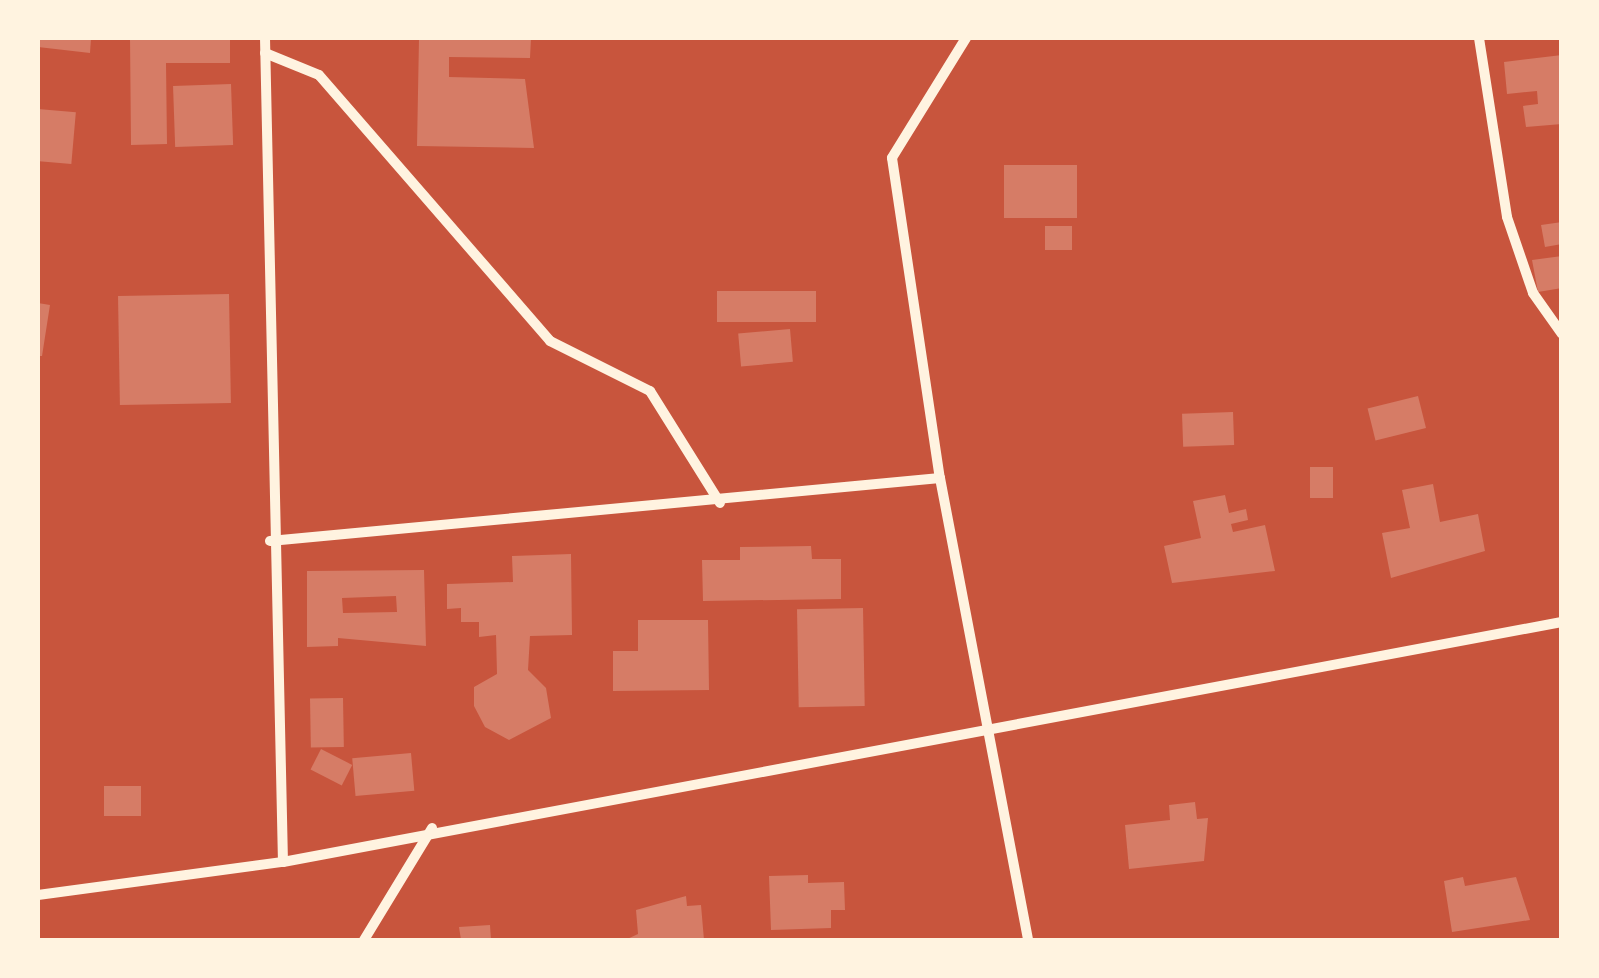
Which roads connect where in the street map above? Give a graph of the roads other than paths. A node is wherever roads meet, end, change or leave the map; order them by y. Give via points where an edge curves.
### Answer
1 (265, 38) edge
2 (966, 38) edge
3 (1479, 38) edge
4 (265, 53) junction
5 (1562, 334) edge
6 (940, 478) junction
7 (720, 504) junction
8 (270, 541) junction
9 (1562, 622) edge
10 (993, 733) junction
11 (432, 828) junction
12 (283, 862) junction
13 (38, 895) edge
14 (364, 940) edge
15 (1028, 940) edge

1 - 4 street
2 - 6 street via 892,158
3 - 5 street via 1508,217 1533,293
4 - 7 street via 319,75 550,341 650,392
4 - 8 street
6 - 7 street
6 - 10 street
7 - 8 street
8 - 12 street
9 - 10 street
10 - 11 street
10 - 15 street
11 - 12 street
11 - 14 street
12 - 13 street

